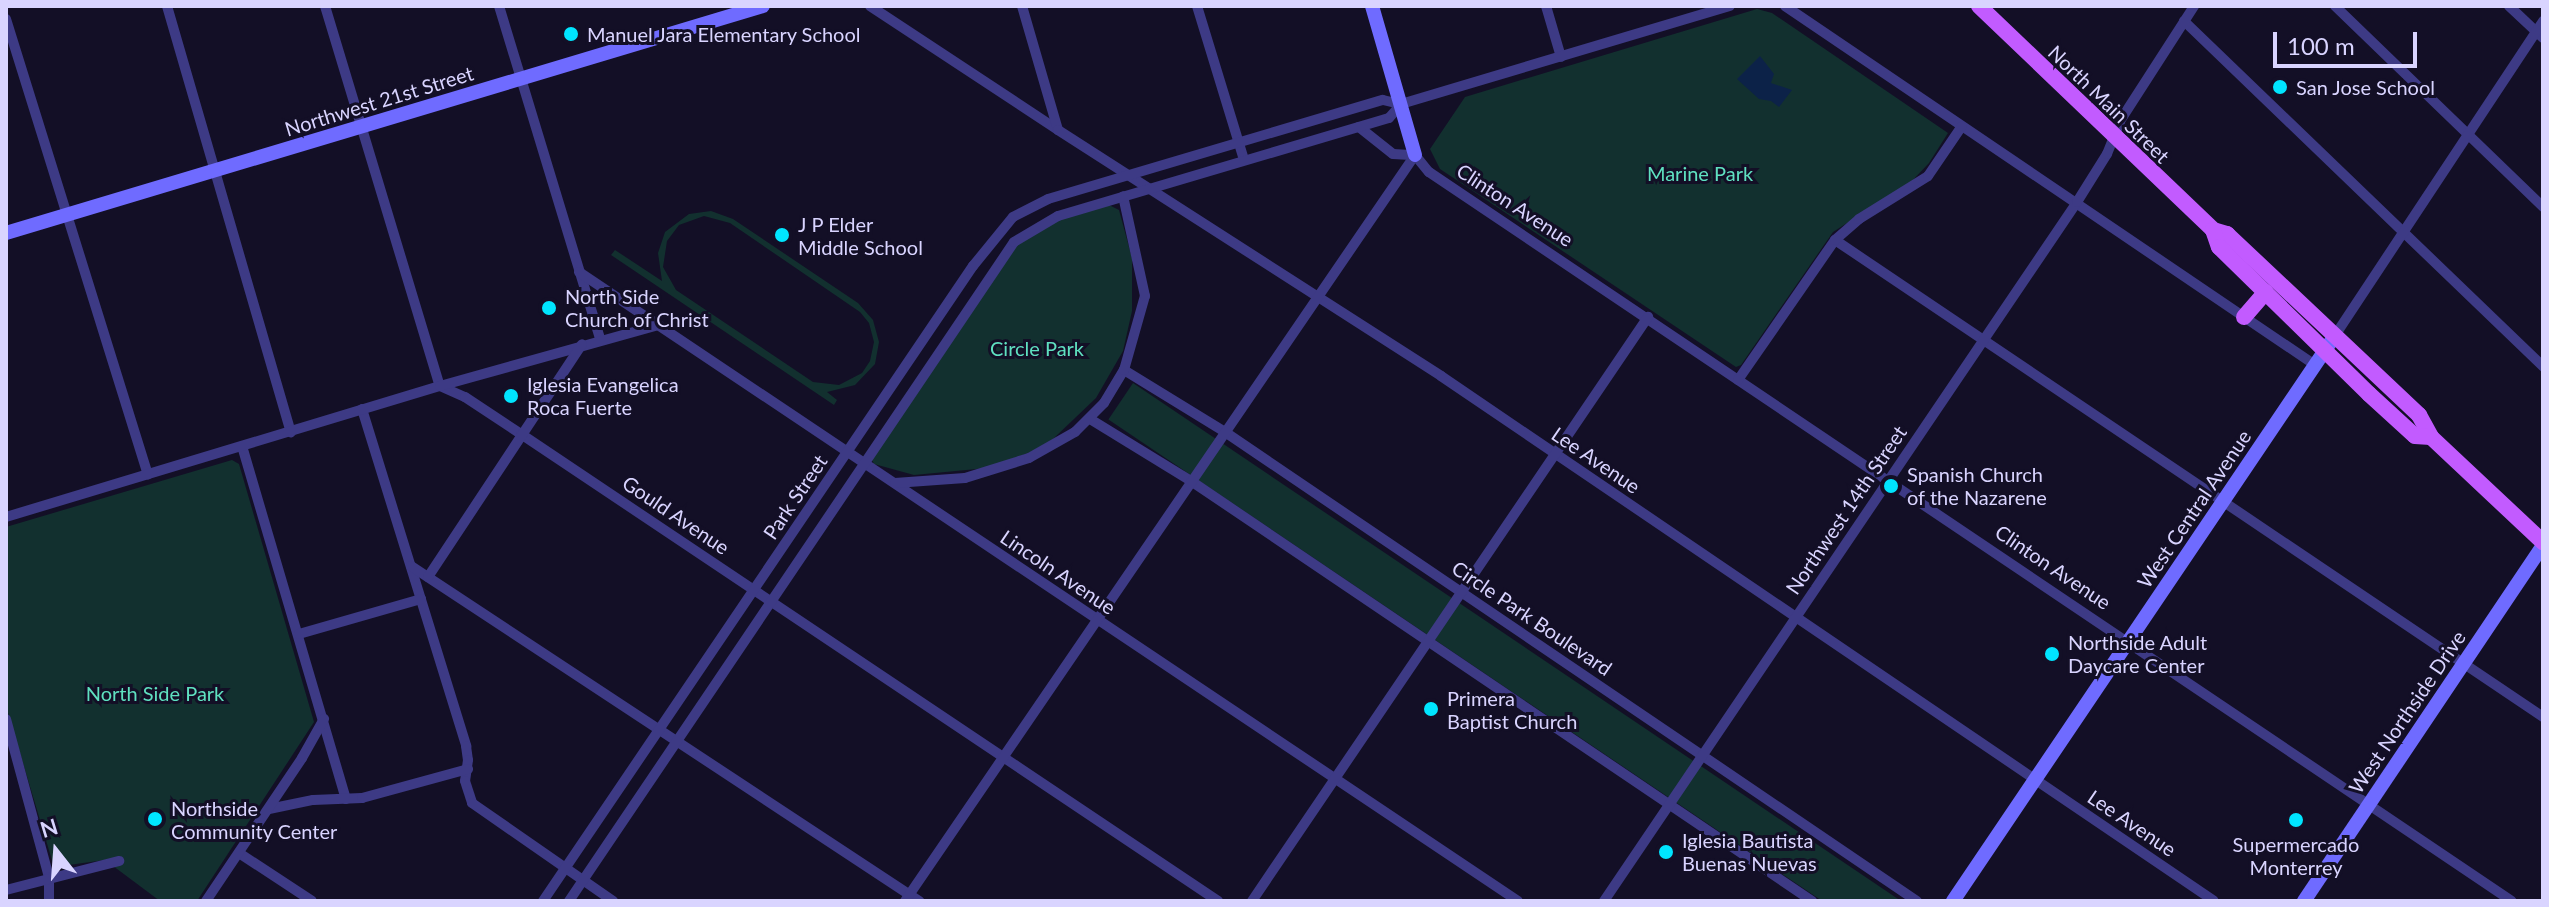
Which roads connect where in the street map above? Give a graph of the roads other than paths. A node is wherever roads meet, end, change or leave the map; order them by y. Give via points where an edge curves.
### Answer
1 (167, 6) edge
2 (325, 6) edge
3 (499, 6) edge
4 (763, 6) edge
5 (870, 6) edge
6 (1022, 6) edge
7 (1197, 6) edge
8 (1372, 6) edge
9 (1546, 6) edge
10 (1785, 6) edge
11 (1979, 6) edge
12 (2194, 6) edge
13 (2335, 6) edge
14 (2509, 6) edge
15 (1725, 7) edge
16 (6, 19) edge
17 (2184, 21) junction
18 (2543, 21) edge
19 (2540, 34) edge
20 (1561, 57) junction
21 (520, 79) junction
22 (1401, 104) junction
23 (1962, 126) junction
24 (1359, 127) junction
25 (361, 128) junction
26 (1058, 130) junction
27 (2468, 135) junction
28 (2114, 136) junction
29 (1238, 143) junction
30 (1415, 155) junction
31 (1244, 160) junction
32 (216, 171) junction
33 (1126, 175) junction
34 (1151, 189) junction
35 (1123, 196) junction
36 (2077, 202) junction
37 (2543, 207) edge
38 (70, 214) junction
39 (2213, 230) junction
40 (6, 233) edge
41 (2403, 233) junction
42 (1835, 240) junction
43 (579, 272) junction
44 (2266, 292) junction
45 (1316, 298) junction
46 (1648, 317) junction
47 (2244, 317) junction
48 (659, 325) junction
49 (600, 339) junction
50 (1983, 340) junction
51 (2330, 343) junction
52 (582, 344) junction
53 (2315, 365) junction
54 (2543, 367) edge
55 (1124, 370) junction
56 (1738, 380) junction
57 (440, 386) junction
58 (362, 409) junction
59 (1090, 419) junction
60 (291, 432) junction
61 (1225, 432) junction
62 (521, 434) junction
63 (242, 446) junction
64 (846, 452) junction
65 (1555, 454) junction
66 (862, 463) junction
67 (148, 474) junction
68 (1889, 480) junction
69 (1191, 481) junction
70 (893, 483) junction
71 (2223, 502) junction
72 (6, 517) edge
73 (2543, 543) edge
74 (411, 566) junction
75 (428, 577) junction
76 (755, 589) junction
77 (1461, 592) junction
78 (421, 599) junction
79 (774, 602) junction
80 (1795, 618) junction
81 (1096, 619) junction
82 (299, 634) junction
83 (2128, 642) junction
84 (1427, 643) junction
85 (2464, 664) junction
86 (2543, 717) edge
87 (324, 719) junction
88 (6, 721) edge
89 (661, 728) junction
90 (679, 740) junction
91 (1002, 755) junction
92 (1702, 755) junction
93 (468, 769) junction
94 (1336, 777) junction
95 (2035, 779) junction
96 (346, 799) junction
97 (2369, 804) junction
98 (1669, 805) junction
99 (269, 809) junction
100 (239, 853) junction
101 (119, 861) dead end
102 (565, 869) junction
103 (49, 877) junction
104 (583, 881) junction
105 (6, 892) edge
106 (911, 899) edge
107 (15, 901) edge
108 (49, 901) edge
109 (206, 901) edge
110 (312, 901) edge
111 (543, 901) edge
112 (569, 901) edge
113 (613, 901) edge
114 (1218, 901) edge
115 (1252, 901) edge
116 (1518, 901) edge
117 (1604, 901) edge
118 (1812, 901) edge
119 (1917, 901) edge
120 (1953, 901) edge
121 (2214, 901) edge
122 (2304, 901) edge
123 (2512, 901) edge

1 - 32 street
2 - 25 street
3 - 21 street
4 - 21 street, Northwest 21st Street
5 - 26 street, Lee Avenue
6 - 26 street
7 - 29 street
8 - 22 street
9 - 20 street
10 - 23 street
11 - 28 main road, North Main Street
12 - 17 street, Northwest 14th Street
13 - 27 street
14 - 19 street
15 - 20 street
16 - 38 street via 53,178
17 - 28 street, Northwest 14th Street
17 - 41 street
18 - 19 street
19 - 27 street
20 - 22 street
21 - 25 street, Northwest 21st Street
21 - 43 street
22 - 24 street, Park Street via 1389,118
22 - 29 street, Park Street via 1383,100
22 - 30 street
23 - 36 street
23 - 42 street via 1928,176
24 - 30 street, Clinton Avenue via 1393,154
24 - 31 street, Park Street
25 - 32 street, Northwest 21st Street
25 - 57 street
26 - 33 street, Lee Avenue
27 - 37 street
27 - 41 street
28 - 36 street, Northwest 14th Street
28 - 39 main road, North Main Street
29 - 31 street
29 - 33 street, Park Street
30 - 45 street
30 - 46 street, Clinton Avenue via 1429,172
31 - 34 street, Park Street
32 - 38 street, Northwest 21st Street
32 - 60 street
33 - 34 street, Lee Avenue
33 - 64 street, Park Street via 1048,199 1004,225
34 - 35 street, Park Street
34 - 45 street, Lee Avenue
35 - 55 street via 1145,296
35 - 66 street, Park Street via 1058,216 1014,242
36 - 47 street
36 - 50 street, Northwest 14th Street
38 - 40 street, Northwest 21st Street
38 - 67 street
39 - 44 main road, North Main Street via 2219,247
39 - 51 main road, North Main Street via 2227,234
41 - 51 street
41 - 54 street
42 - 50 street
42 - 56 street
43 - 48 street, Lincoln Avenue
43 - 49 street
44 - 47 main road
44 - 51 main road, North Main Street
45 - 61 street
45 - 65 street, Lee Avenue
46 - 56 street, Clinton Avenue
46 - 65 street
47 - 53 street
48 - 49 street
48 - 64 street, Lincoln Avenue
49 - 52 street
50 - 68 street, Northwest 14th Street
50 - 71 street
51 - 53 street, West Central Avenue
51 - 73 main road, North Main Street via 2419,415 2431,437
52 - 57 street
52 - 62 street
53 - 71 street, West Central Avenue
55 - 59 street
55 - 61 street, Circle Park Boulevard
56 - 68 street, Clinton Avenue
57 - 58 street
57 - 62 street, Gould Avenue
58 - 60 street
58 - 74 street
59 - 69 street
59 - 70 street via 1059,443 997,470 950,480
60 - 63 street
61 - 69 street
61 - 77 street, Circle Park Boulevard
62 - 75 street
62 - 76 street, Gould Avenue
63 - 67 street
63 - 82 street
64 - 66 street, Lincoln Avenue
64 - 76 street, Park Street
65 - 77 street
65 - 80 street, Lee Avenue
66 - 70 street, Lincoln Avenue
66 - 79 street, Park Street
67 - 72 street
68 - 80 street, Northwest 14th Street
68 - 83 street, Clinton Avenue
69 - 81 street
69 - 84 street
70 - 81 street, Lincoln Avenue
71 - 83 street, West Central Avenue
71 - 85 street
73 - 85 street, West Northside Drive
74 - 75 street
74 - 78 street
75 - 89 street
76 - 79 street, Gould Avenue
76 - 89 street, Park Street
77 - 84 street
77 - 92 street, Circle Park Boulevard
78 - 82 street
78 - 93 street via 466,746
79 - 90 street, Park Street
79 - 91 street, Gould Avenue
80 - 92 street, Northwest 14th Street
80 - 95 street, Lee Avenue
81 - 91 street
81 - 94 street, Lincoln Avenue
82 - 87 street
83 - 95 street, West Central Avenue
83 - 97 street, Clinton Avenue
84 - 94 street
84 - 98 street
85 - 86 street
85 - 97 street, West Northside Drive
87 - 96 street
87 - 99 street
88 - 103 street
89 - 90 street
89 - 102 street, Park Street
90 - 104 street, Park Street
90 - 106 street
91 - 106 street
91 - 114 street, Gould Avenue
92 - 98 street, Northwest 14th Street
92 - 119 street, Circle Park Boulevard
93 - 96 street
93 - 102 street via 466,793 478,810
94 - 115 street
94 - 116 street, Lincoln Avenue
95 - 120 street, West Central Avenue
95 - 121 street, Lee Avenue
96 - 99 street
97 - 122 street, West Northside Drive
97 - 123 street, Clinton Avenue
98 - 117 street, Northwest 14th Street
98 - 118 street
99 - 100 street
100 - 109 street
100 - 110 street
101 - 103 street
102 - 104 street
102 - 111 street, Park Street
103 - 105 street
103 - 108 street
104 - 112 street, Park Street
104 - 113 street
105 - 107 street

